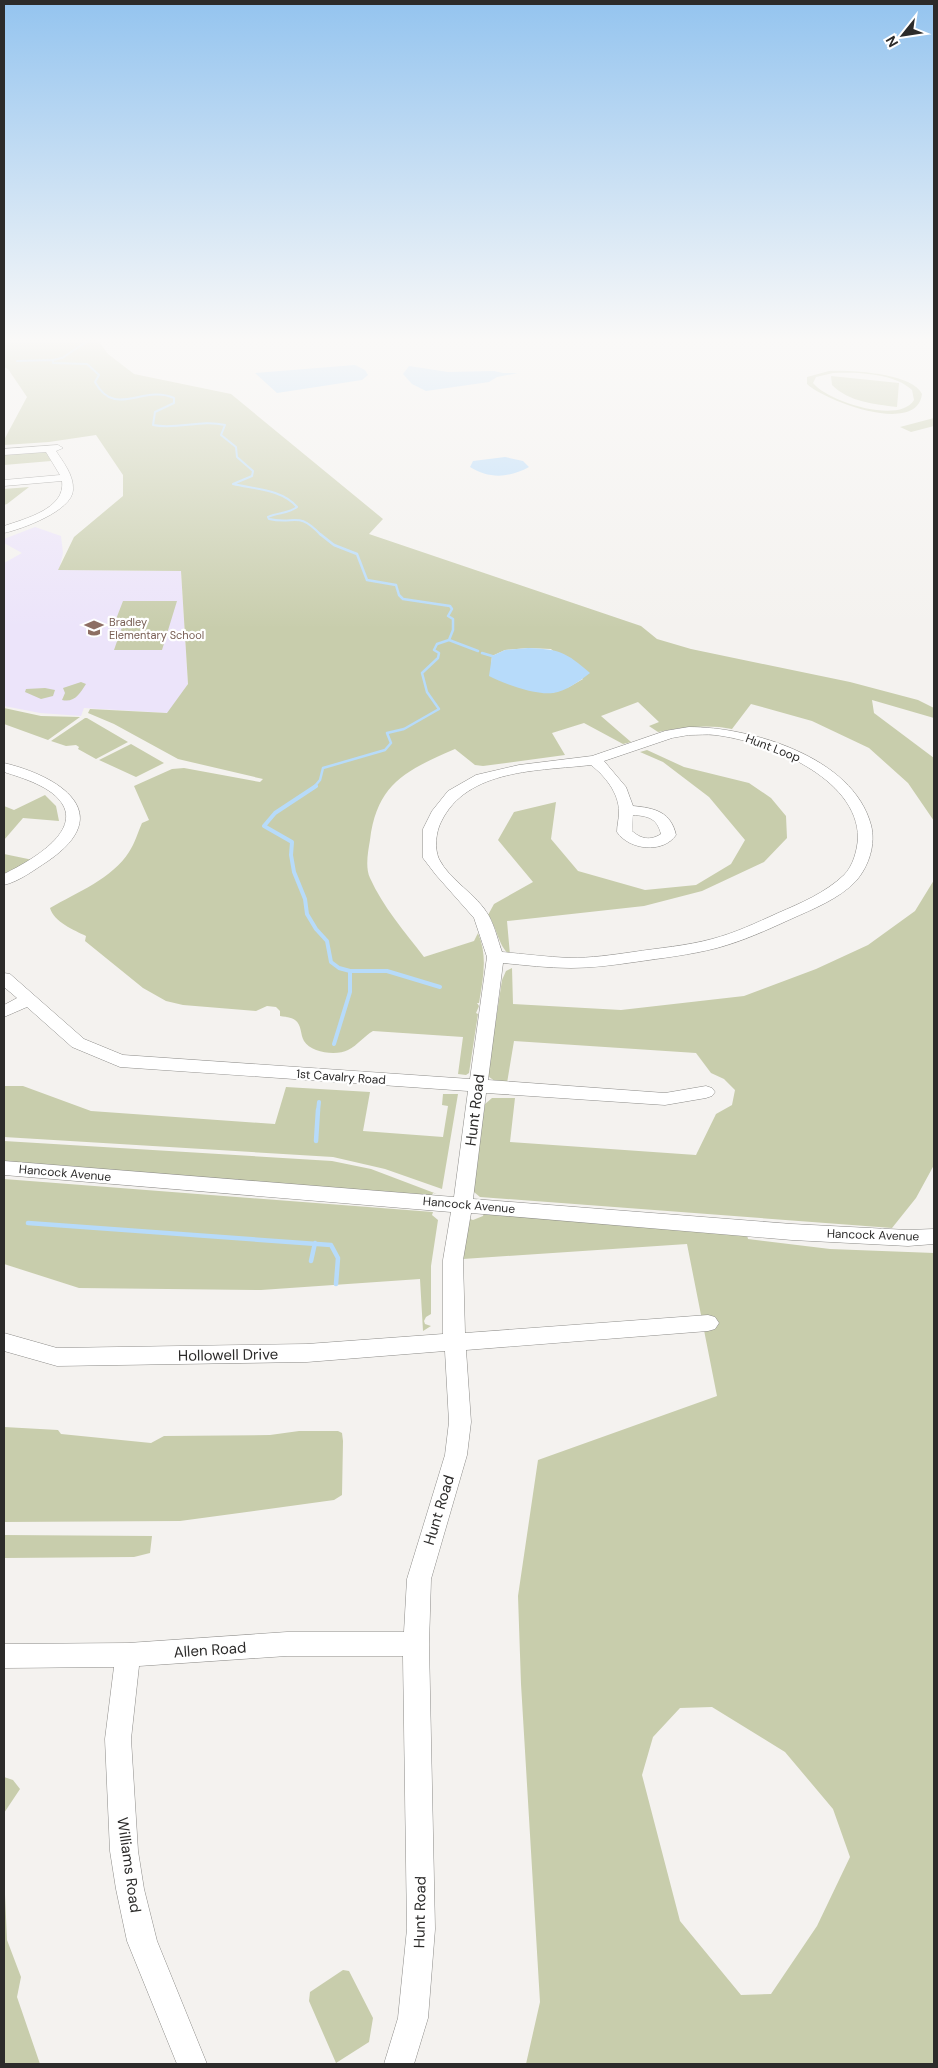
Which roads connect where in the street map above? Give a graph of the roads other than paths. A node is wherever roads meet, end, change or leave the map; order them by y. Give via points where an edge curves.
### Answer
1 (4, 452) edge
2 (66, 478) junction
3 (4, 483) edge
4 (4, 530) edge
5 (594, 760) junction
6 (4, 767) edge
7 (626, 810) dead end
8 (4, 880) edge
9 (495, 957) junction
10 (4, 978) edge
11 (27, 1000) junction
12 (4, 1012) edge
13 (478, 1087) junction
14 (706, 1092) dead end
15 (4, 1168) edge
16 (462, 1205) junction
17 (934, 1237) edge
18 (708, 1323) dead end
19 (4, 1342) edge
20 (454, 1342) junction
21 (416, 1644) junction
22 (128, 1655) junction
23 (4, 1656) edge
24 (192, 2064) edge
25 (399, 2064) edge

1 - 2 street via 54,448
2 - 3 street
2 - 4 street via 68,494 60,504 43,515
5 - 7 street via 611,775 620,789
5 - 9 street, Hunt Loop via 520,769 481,778 453,794 439,811 430,829 431,858 482,917
5 - 9 street, Hunt Loop via 670,734 689,731 737,735 786,751 812,764 851,796 860,811 865,830 865,848 860,864 850,878 810,905 713,944 595,962 562,963
6 - 8 street via 57,791 74,815 71,831 54,851
9 - 13 street, Hunt Road
10 - 11 street, 1st Cavalry Road
11 - 12 street
11 - 13 street, 1st Cavalry Road via 78,1043 120,1061
13 - 14 street, 1st Cavalry Road via 665,1099
13 - 16 street, Hunt Road
15 - 16 street, Hancock Avenue
16 - 17 street, Hancock Avenue via 792,1232
16 - 20 street, Hunt Road via 453,1260
18 - 20 street, Hollowell Drive
19 - 20 street, Hollowell Drive via 57,1357 307,1353
20 - 21 street, Hunt Road via 460,1422 456,1456 419,1579
21 - 22 street, Allen Road via 287,1644
21 - 25 street, Hunt Road via 422,1930 414,2018
22 - 23 street, Allen Road
22 - 24 street, Williams Road via 118,1739 120,1808 128,1880 142,1941

